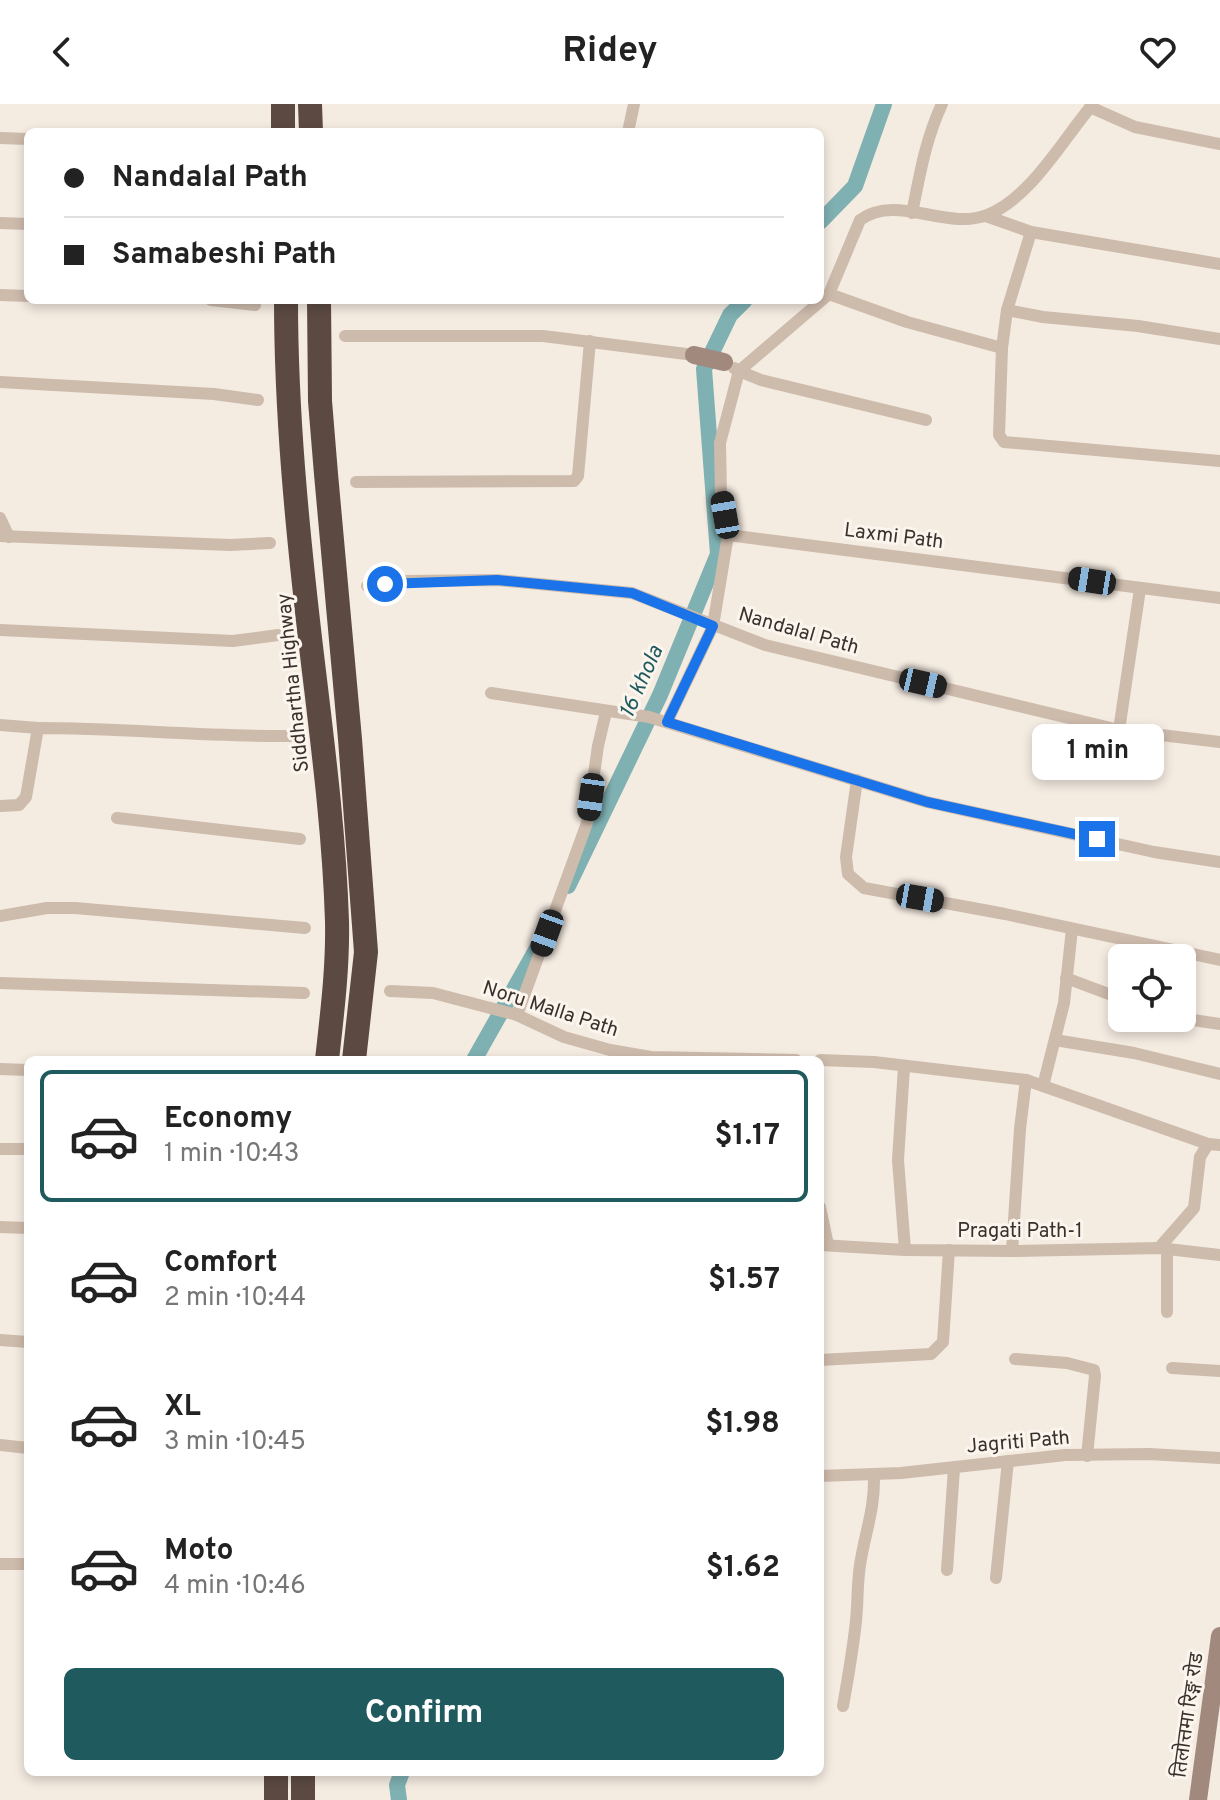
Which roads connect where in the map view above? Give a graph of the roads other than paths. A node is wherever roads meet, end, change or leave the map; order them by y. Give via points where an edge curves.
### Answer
1 (283, 104) edge
2 (310, 104) edge
3 (634, 104) edge
4 (942, 104) edge
5 (1092, 106) edge
6 (283, 128) edge
7 (311, 128) edge
8 (629, 128) edge
9 (0, 138) edge
10 (24, 139) edge
11 (1220, 144) edge
12 (912, 213) junction
13 (986, 216) junction
14 (0, 223) edge
15 (24, 224) edge
16 (1031, 232) junction
17 (1220, 264) edge
18 (829, 294) junction
19 (0, 295) edge
20 (24, 296) edge
21 (824, 298) edge
22 (246, 304) edge
23 (286, 304) edge
24 (319, 304) edge
25 (816, 304) edge
26 (255, 305) dead end
27 (1007, 310) junction
28 (345, 336) dead end
29 (1220, 339) edge
30 (590, 341) junction
31 (1002, 348) junction
32 (694, 355) joint
33 (732, 366) junction
34 (0, 382) edge
35 (258, 400) dead end
36 (926, 420) dead end
37 (1220, 461) edge
38 (356, 482) dead end
39 (0, 518) edge
40 (728, 535) junction
41 (5, 537) edge
42 (270, 543) dead end
43 (367, 586) dead end
44 (1140, 589) junction
45 (1220, 598) edge
46 (713, 626) junction
47 (0, 630) edge
48 (278, 635) dead end
49 (491, 693) dead end
50 (606, 712) junction
51 (667, 722) junction
52 (0, 725) edge
53 (38, 728) junction
54 (1119, 730) junction
55 (291, 736) dead end
56 (1220, 742) edge
57 (857, 780) junction
58 (0, 806) edge
59 (117, 818) dead end
60 (300, 839) dead end
61 (1220, 862) edge
62 (0, 916) edge
63 (305, 928) dead end
64 (1072, 929) junction
65 (1220, 960) edge
66 (1066, 978) junction
67 (0, 983) edge
68 (390, 991) dead end
69 (304, 993) dead end
70 (1108, 994) edge
71 (517, 1015) junction
72 (1196, 1020) edge
73 (1220, 1024) edge
74 (1055, 1040) junction
75 (327, 1056) edge
76 (354, 1056) edge
77 (646, 1056) edge
78 (824, 1060) edge
79 (904, 1067) junction
80 (0, 1069) edge
81 (24, 1070) edge
82 (1220, 1074) edge
83 (1026, 1080) junction
84 (1043, 1086) junction
85 (1214, 1145) edge
86 (0, 1149) edge
87 (24, 1149) edge
88 (0, 1227) edge
89 (24, 1228) edge
90 (824, 1245) edge
91 (1163, 1249) junction
92 (905, 1250) junction
93 (949, 1250) junction
94 (1012, 1251) junction
95 (1220, 1255) edge
96 (1167, 1312) dead end
97 (0, 1340) edge
98 (24, 1342) edge
99 (1015, 1359) dead end
100 (824, 1360) edge
101 (1172, 1368) dead end
102 (1220, 1371) edge
103 (0, 1445) edge
104 (24, 1448) edge
105 (1087, 1456) junction
106 (1220, 1458) edge
107 (1008, 1461) junction
108 (954, 1468) junction
109 (874, 1474) junction
110 (824, 1476) edge
111 (0, 1564) edge
112 (24, 1564) edge
113 (947, 1570) dead end
114 (996, 1578) dead end
115 (1219, 1641) edge
116 (843, 1706) dead end
117 (1213, 1735) edge
118 (276, 1776) edge
119 (303, 1776) edge
120 (276, 1800) edge
121 (303, 1800) edge
122 (1198, 1800) edge

1 - 6 highway
2 - 7 highway
3 - 8 street
4 - 12 street via 923,152
5 - 11 street via 1135,127
5 - 13 street via 1023,191
9 - 10 street
12 - 13 street
12 - 18 street via 887,210 860,220
13 - 16 street
14 - 15 street
16 - 17 street
16 - 27 street
18 - 21 street
18 - 31 street
19 - 20 street
22 - 26 street
23 - 75 highway, Siddhartha Highway via 289,403 337,923
24 - 76 highway via 323,445 366,952
25 - 33 street
27 - 29 street
27 - 31 street
28 - 30 street via 543,336
30 - 32 street
30 - 38 street via 574,481
31 - 37 street via 999,435 1004,442
32 - 33 street
33 - 36 street via 761,380
33 - 40 street via 720,443
34 - 35 street
39 - 41 street
40 - 44 street, Laxmi Path
40 - 46 street
41 - 42 street
43 - 46 street, Nandalal Path via 497,580 632,593
44 - 45 street, Laxmi Path
44 - 54 street
46 - 51 street
46 - 54 street, Nandalal Path via 765,645
47 - 48 street via 233,641
49 - 50 street
50 - 51 street
50 - 71 street via 587,823
51 - 57 street
52 - 53 street
53 - 55 street
53 - 58 street via 26,797 19,805
54 - 56 street, Nandalal Path
57 - 61 street via 927,802
57 - 64 street via 846,857 848,874 864,888
59 - 60 street
62 - 63 street via 75,908
64 - 65 street
64 - 66 street
66 - 70 street
66 - 74 street
67 - 69 street
68 - 71 street, Noru Malla Path via 433,993
71 - 77 street, Noru Malla Path via 564,1037
72 - 73 street
74 - 82 street
74 - 84 street
78 - 79 street
79 - 83 street
79 - 92 street via 898,1160
80 - 81 street
83 - 84 street
83 - 94 street
84 - 85 street
85 - 91 street via 1200,1157 1194,1208
86 - 87 street
88 - 89 street
90 - 92 street, Pragati Path-1
91 - 94 street, Pragati Path-1
91 - 95 street, Pragati Path-1
91 - 96 street
92 - 93 street, Pragati Path-1
93 - 94 street, Pragati Path-1
93 - 100 street via 939,1348 931,1354
97 - 98 street
99 - 105 street via 1094,1370
101 - 102 street
103 - 104 street
105 - 106 street, Jagriti Path
105 - 107 street, Jagriti Path
107 - 108 street, Jagriti Path
107 - 114 street
108 - 109 street, Jagriti Path
108 - 113 street
109 - 110 street, Jagriti Path
109 - 116 street
111 - 112 street
115 - 117 street, तिलोत्तमा रिङ्ग रोड
117 - 122 street, तिलोत्तमा रिङ्ग रोड
118 - 120 highway
119 - 121 highway

